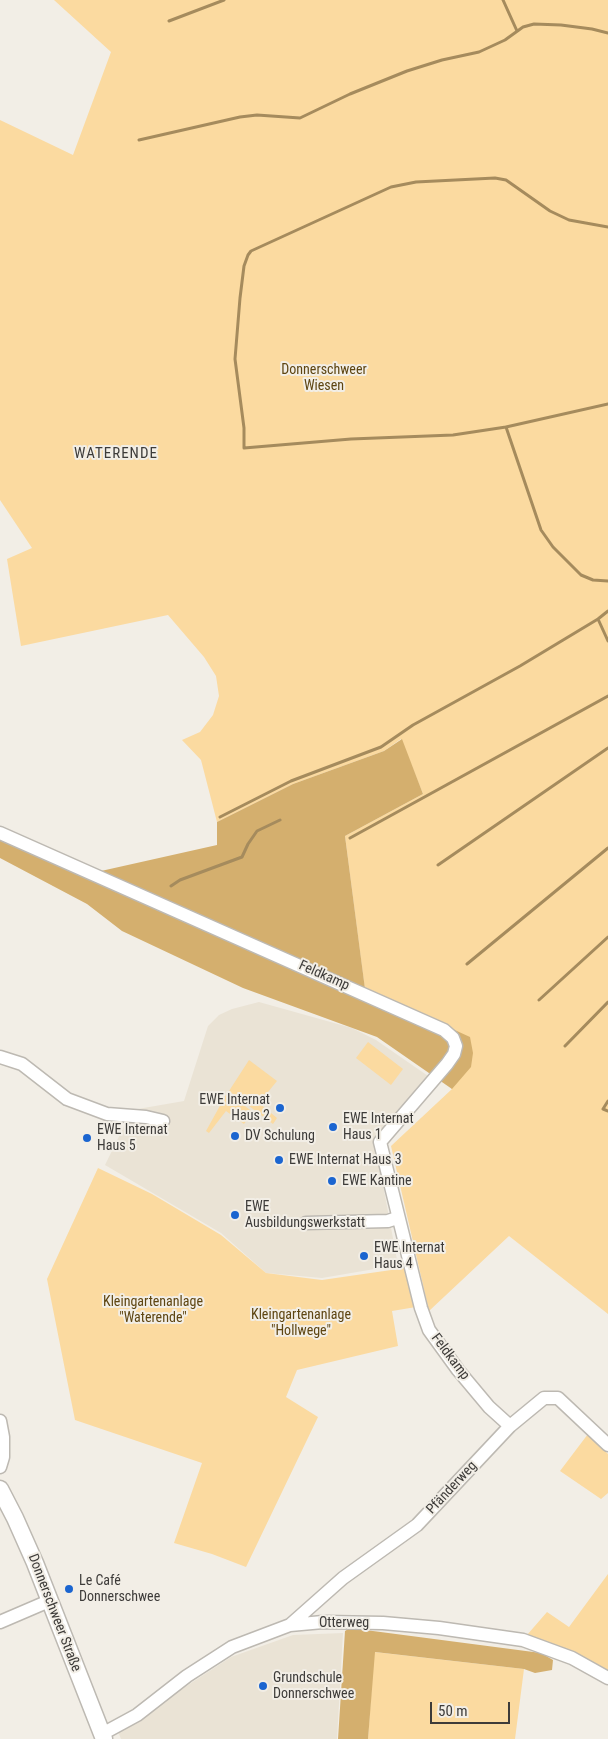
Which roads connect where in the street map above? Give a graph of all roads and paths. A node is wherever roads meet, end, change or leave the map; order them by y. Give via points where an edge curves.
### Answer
1 (0, 833) edge
2 (0, 1056) edge
3 (163, 1121) dead end
4 (398, 1218) junction
5 (306, 1223) dead end
6 (0, 1421) edge
7 (510, 1426) junction
8 (608, 1445) edge
9 (0, 1467) edge
10 (0, 1489) edge
11 (50, 1601) junction
12 (0, 1622) edge
13 (290, 1625) junction
14 (608, 1678) edge
15 (102, 1736) edge

1 - 4 street, Feldkamp via 444,1030 453,1038 456,1046 447,1064 380,1142
2 - 3 street via 22,1064 67,1099 107,1114
4 - 5 street
4 - 7 street, Feldkamp via 429,1330 489,1407
6 - 9 street via 3,1457
7 - 8 street, Pfänderweg via 544,1398 558,1398
7 - 13 street, Pfänderweg via 417,1525 343,1578
10 - 11 main road, Donnerschweer Straße
11 - 12 street
11 - 15 main road, Donnerschweer Straße
13 - 14 street, Otterweg via 383,1623 523,1640 572,1658
13 - 15 street, Otterweg via 232,1647

